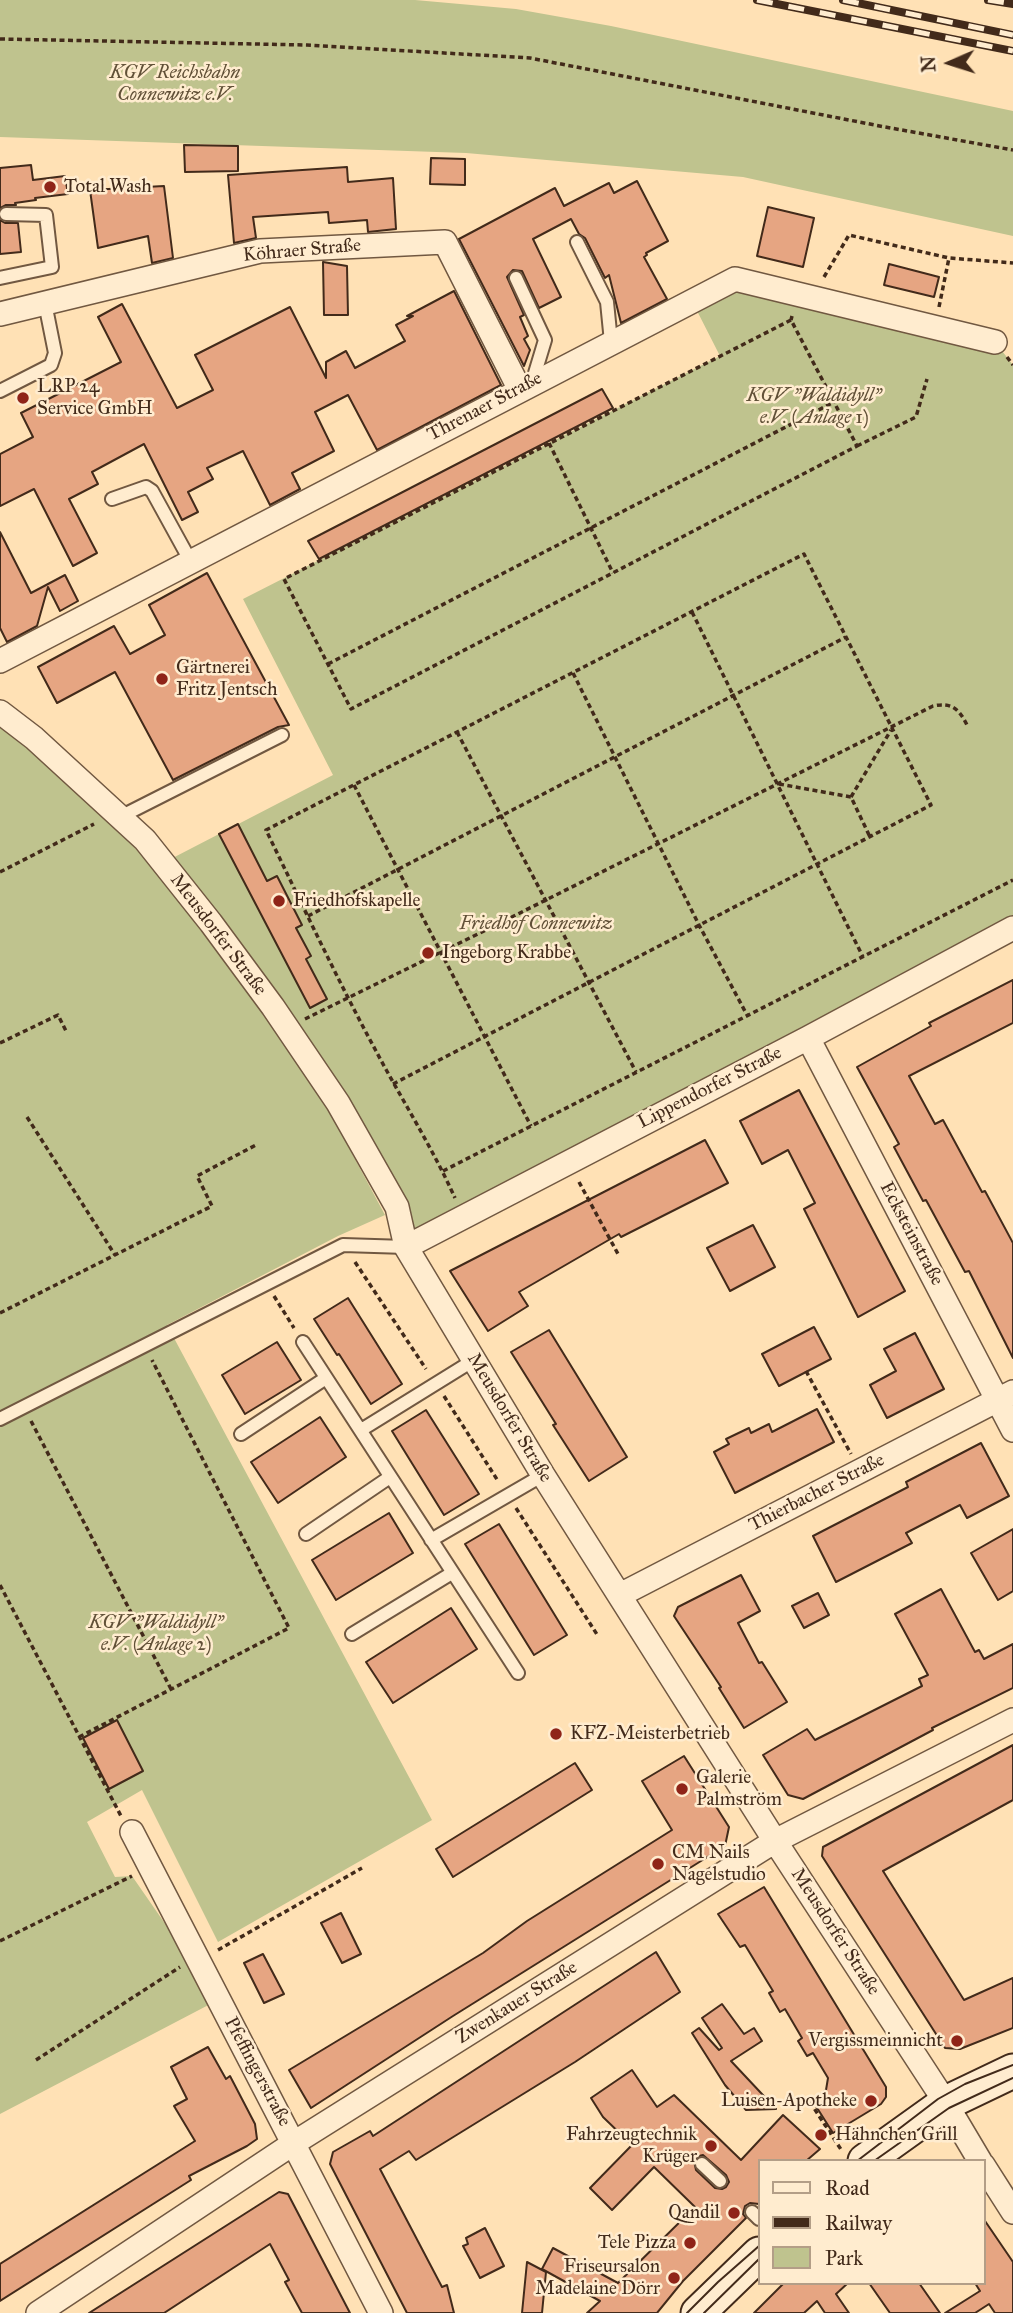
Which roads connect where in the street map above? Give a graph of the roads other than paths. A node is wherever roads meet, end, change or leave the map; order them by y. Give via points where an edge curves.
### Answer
1 (6, 214) dead end
2 (577, 242) dead end
3 (0, 278) edge
4 (516, 278) dead end
5 (45, 303) junction
6 (0, 314) edge
7 (611, 342) junction
8 (995, 342) dead end
9 (526, 386) junction
10 (0, 391) edge
11 (112, 499) dead end
12 (191, 562) junction
13 (0, 661) edge
14 (0, 712) edge
15 (282, 735) dead end
16 (117, 814) junction
17 (1013, 928) edge
18 (808, 1038) junction
19 (406, 1247) junction
20 (303, 1342) road end
21 (474, 1360) junction
22 (326, 1378) junction
23 (1006, 1396) edge
24 (0, 1419) edge
25 (361, 1430) junction
26 (1013, 1430) edge
27 (241, 1434) dead end
28 (542, 1475) junction
29 (390, 1477) junction
30 (306, 1534) dead end
31 (431, 1540) junction
32 (452, 1573) junction
33 (620, 1595) junction
34 (352, 1634) dead end
35 (518, 1673) dead end
36 (1013, 1720) edge
37 (132, 1832) road end
38 (775, 1841) junction
39 (1013, 2071) edge
40 (946, 2103) junction
41 (294, 2143) junction
42 (868, 2159) edge
43 (979, 2159) edge
44 (702, 2164) dead end
45 (720, 2181) dead end
46 (989, 2190) edge
47 (1013, 2212) edge
48 (758, 2255) edge
49 (38, 2313) edge
50 (381, 2313) edge
51 (698, 2313) edge

1 - 3 lane via 46,215 52,267
2 - 7 lane via 607,302
4 - 9 lane via 545,340
5 - 6 street, Köhraer Straße
5 - 9 street, Köhraer Straße via 260,251 445,242
5 - 10 lane via 55,354 51,365
7 - 8 street, Threnaer Straße via 735,279 803,303
7 - 9 street, Threnaer Straße
9 - 12 street, Threnaer Straße
11 - 12 lane via 146,487 152,491
12 - 13 street, Threnaer Straße
14 - 16 street, Meusdorfer Straße
15 - 16 lane
16 - 19 street, Meusdorfer Straße via 145,840 211,923 338,1102 397,1207
17 - 18 street, Lippendorfer Straße
18 - 19 street, Lippendorfer Straße
18 - 23 street, Ecksteinstraße
19 - 21 street, Meusdorfer Straße
19 - 24 lane via 343,1245
20 - 22 lane
21 - 25 lane
21 - 28 street, Meusdorfer Straße
22 - 25 lane
22 - 27 lane
23 - 26 street, Ecksteinstraße
23 - 33 street, Thierbacher Straße
25 - 29 lane
28 - 31 lane
28 - 33 street, Meusdorfer Straße
29 - 30 lane
29 - 31 lane
31 - 32 lane
32 - 34 lane
32 - 35 lane
33 - 38 street, Meusdorfer Straße
36 - 38 street, Zwenkauer Straße
37 - 41 street, Pfeffingerstraße
38 - 40 street, Meusdorfer Straße
38 - 41 street, Zwenkauer Straße
39 - 40 main road
40 - 42 main road
40 - 43 street, Meusdorfer Straße
41 - 49 street, Zwenkauer Straße
41 - 50 street, Pfeffingerstraße
44 - 45 lane
46 - 47 street
48 - 51 main road

